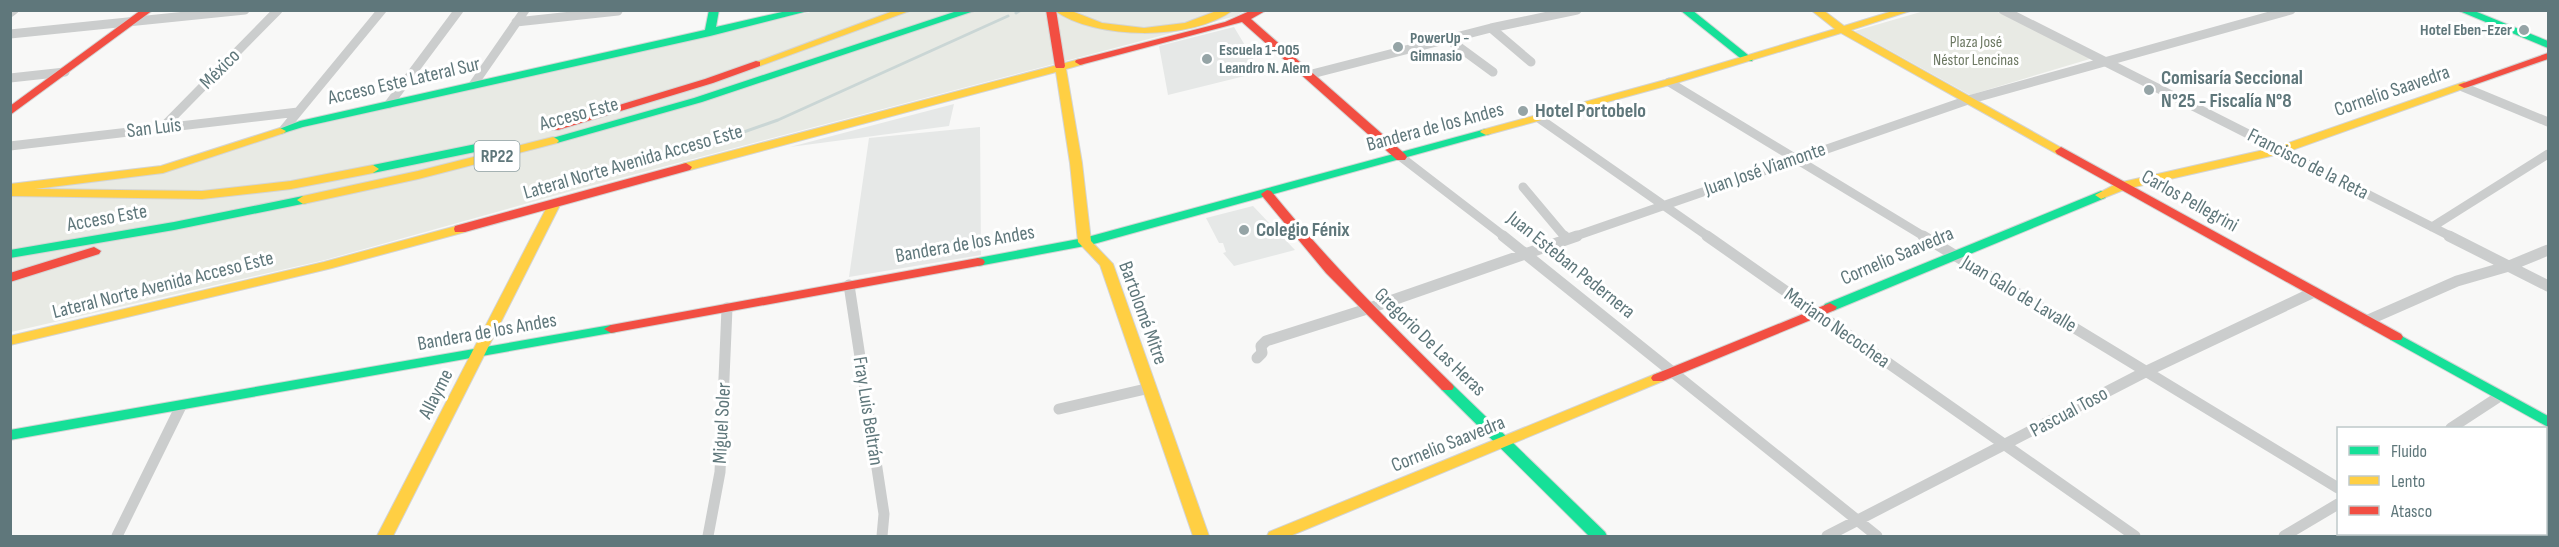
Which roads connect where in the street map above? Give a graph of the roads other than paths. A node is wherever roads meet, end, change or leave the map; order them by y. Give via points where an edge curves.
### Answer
1 (148, 10) edge
2 (245, 10) edge
3 (278, 10) edge
4 (382, 10) edge
5 (459, 10) edge
6 (525, 10) edge
7 (618, 10) edge
8 (714, 10) edge
9 (807, 10) edge
10 (907, 10) edge
11 (939, 10) edge
12 (972, 10) edge
13 (1051, 10) edge
14 (1059, 10) edge
15 (1075, 10) edge
16 (1210, 10) edge
17 (1228, 10) edge
18 (1262, 10) edge
19 (1577, 10) edge
20 (1685, 10) edge
21 (1816, 10) edge
22 (1908, 10) edge
23 (2003, 10) edge
24 (2291, 10) edge
25 (2463, 10) edge
26 (1245, 19) junction
27 (516, 22) junction
28 (132, 23) junction
29 (1491, 28) junction
30 (1843, 30) junction
31 (710, 33) junction
32 (10, 34) edge
33 (1448, 39) junction
34 (2548, 45) edge
35 (2548, 56) edge
36 (1748, 59) junction
37 (1531, 62) dead end
38 (2104, 62) junction
39 (1060, 66) junction
40 (65, 72) junction
41 (1493, 72) dead end
42 (1308, 75) junction
43 (10, 78) edge
44 (1669, 82) junction
45 (473, 85) junction
46 (2463, 87) junction
47 (1968, 100) junction
48 (389, 104) junction
49 (10, 112) edge
50 (298, 112) junction
51 (1539, 118) junction
52 (2548, 122) edge
53 (163, 127) junction
54 (284, 129) junction
55 (548, 137) junction
56 (496, 145) junction
57 (10, 146) edge
58 (2280, 150) junction
59 (2547, 156) edge
60 (1401, 157) junction
61 (1796, 159) junction
62 (2122, 186) junction
63 (1523, 187) dead end
64 (10, 190) edge
65 (1267, 194) junction
66 (554, 205) junction
67 (1662, 205) junction
68 (2432, 227) junction
69 (1566, 238) junction
70 (10, 242) edge
71 (1085, 242) junction
72 (2548, 250) edge
73 (1525, 253) junction
74 (10, 254) edge
75 (1953, 254) junction
76 (2509, 266) junction
77 (10, 278) edge
78 (849, 285) junction
79 (2548, 286) edge
80 (2314, 292) junction
81 (727, 308) junction
82 (1367, 309) junction
83 (1815, 312) junction
84 (2366, 321) junction
85 (10, 341) edge
86 (479, 353) junction
87 (1257, 358) dead end
88 (2147, 371) junction
89 (1672, 372) junction
90 (1150, 388) junction
91 (2500, 396) junction
92 (181, 406) junction
93 (1059, 409) dead end
94 (2548, 422) edge
95 (2454, 427) edge
96 (10, 435) edge
97 (1504, 442) junction
98 (2005, 445) junction
99 (2337, 487) edge
100 (2337, 505) edge
101 (1857, 521) junction
102 (117, 537) edge
103 (385, 537) edge
104 (708, 537) edge
105 (882, 537) edge
106 (1201, 537) edge
107 (1275, 537) edge
108 (1599, 537) edge
109 (1827, 537) edge
110 (1877, 537) edge
111 (2135, 537) edge
112 (2284, 537) edge

1 - 28 main road
2 - 28 street
3 - 53 street, México
4 - 50 street
5 - 48 street
6 - 27 street
7 - 27 street
8 - 31 main road
9 - 31 main road, Acceso Este Lateral Sur
10 - 55 main road
11 - 55 main road, Acceso Este / RP22
12 - 55 main road, Acceso Este / RP22 via 714,95
13 - 39 main road
14 - 17 main road via 1092,25 1138,31 1188,26
15 - 16 main road via 1104,20 1141,24 1183,20
18 - 26 main road, Lateral Norte Avenida Acceso Este
19 - 29 street
20 - 36 main road
21 - 30 main road, Carlos Pellegrini
22 - 30 main road, Bandera de los Andes
23 - 38 street, Francisco de la Reta
24 - 38 street, Juan José Viamonte
25 - 34 main road
26 - 39 main road, Lateral Norte Avenida Acceso Este
26 - 42 main road, Juan Esteban Pedernera
27 - 45 street
28 - 32 street
28 - 40 main road
29 - 33 street
29 - 37 street
30 - 36 main road, Bandera de los Andes
30 - 47 main road, Carlos Pellegrini
31 - 45 main road, Acceso Este Lateral Sur
33 - 41 street
33 - 42 street
35 - 46 main road, Cornelio Saavedra
36 - 44 main road, Bandera de los Andes
38 - 47 street, Juan José Viamonte
38 - 58 street, Francisco de la Reta
39 - 66 main road, Lateral Norte Avenida Acceso Este
39 - 71 main road
40 - 43 street
40 - 49 main road
42 - 60 main road, Juan Esteban Pedernera
44 - 51 main road, Bandera de los Andes
44 - 61 street, Juan Galo de Lavalle
45 - 48 main road, Acceso Este Lateral Sur
46 - 52 street
46 - 58 main road, Cornelio Saavedra
47 - 61 street, Juan José Viamonte
47 - 62 main road, Carlos Pellegrini
48 - 54 main road, Acceso Este Lateral Sur
50 - 53 street, San Luis
50 - 54 street
51 - 60 main road, Bandera de los Andes
51 - 67 street, Mariano Necochea
53 - 57 street, San Luis
54 - 64 main road, Acceso Este Lateral Sur via 163,169
55 - 56 main road, Acceso Este / RP22
55 - 74 main road, Acceso Este / RP22 via 414,176 250,211
55 - 77 main road via 497,159 133,240
56 - 64 main road via 229,193 152,197
56 - 70 main road, Acceso Este / RP22 via 253,199
58 - 62 main road, Cornelio Saavedra
58 - 68 street, Francisco de la Reta
59 - 68 street
60 - 65 main road, Bandera de los Andes
60 - 73 street, Juan Esteban Pedernera
61 - 67 street, Juan José Viamonte
61 - 75 street, Juan Galo de Lavalle
62 - 75 main road, Cornelio Saavedra
62 - 80 main road, Carlos Pellegrini
63 - 69 street
65 - 71 main road, Bandera de los Andes
65 - 82 main road, Gregorio De Las Heras via 1299,236
66 - 85 main road, Lateral Norte Avenida Acceso Este via 327,265
66 - 86 main road, Allayme
67 - 69 street, Juan José Viamonte
67 - 83 street, Mariano Necochea
68 - 76 street, Francisco de la Reta
69 - 73 street, Juan José Viamonte
71 - 78 main road, Bandera de los Andes
71 - 90 main road, Bartolomé Mitre via 1106,264
72 - 76 street
73 - 82 street, Juan José Viamonte
73 - 89 street, Juan Esteban Pedernera
75 - 83 main road, Cornelio Saavedra
75 - 88 street, Juan Galo de Lavalle
76 - 79 street, Francisco de la Reta
76 - 84 street via 2457,280
78 - 81 main road, Bandera de los Andes
78 - 105 street, Fray Luis Beltrán via 884,514
80 - 84 main road, Carlos Pellegrini
80 - 88 street, Pascual Toso
81 - 86 main road, Bandera de los Andes
81 - 104 street, Miguel Soler via 720,472
82 - 87 street, Juan José Viamonte via 1266,341
82 - 97 main road, Gregorio De Las Heras
83 - 89 main road, Cornelio Saavedra
83 - 98 street, Mariano Necochea
84 - 91 main road, Carlos Pellegrini
86 - 92 main road, Bandera de los Andes
86 - 103 main road, Allayme
88 - 98 street, Pascual Toso
88 - 99 street, Juan Galo de Lavalle
89 - 97 main road, Cornelio Saavedra
89 - 101 street, Juan Esteban Pedernera
90 - 93 street
90 - 106 main road, Bartolomé Mitre
91 - 94 main road, Carlos Pellegrini
91 - 95 street
92 - 96 main road, Bandera de los Andes
92 - 102 street
97 - 107 main road, Cornelio Saavedra
97 - 108 main road, Gregorio De Las Heras
98 - 101 street, Pascual Toso
98 - 111 street, Mariano Necochea
100 - 112 street
101 - 109 street, Pascual Toso
101 - 110 street, Juan Esteban Pedernera

